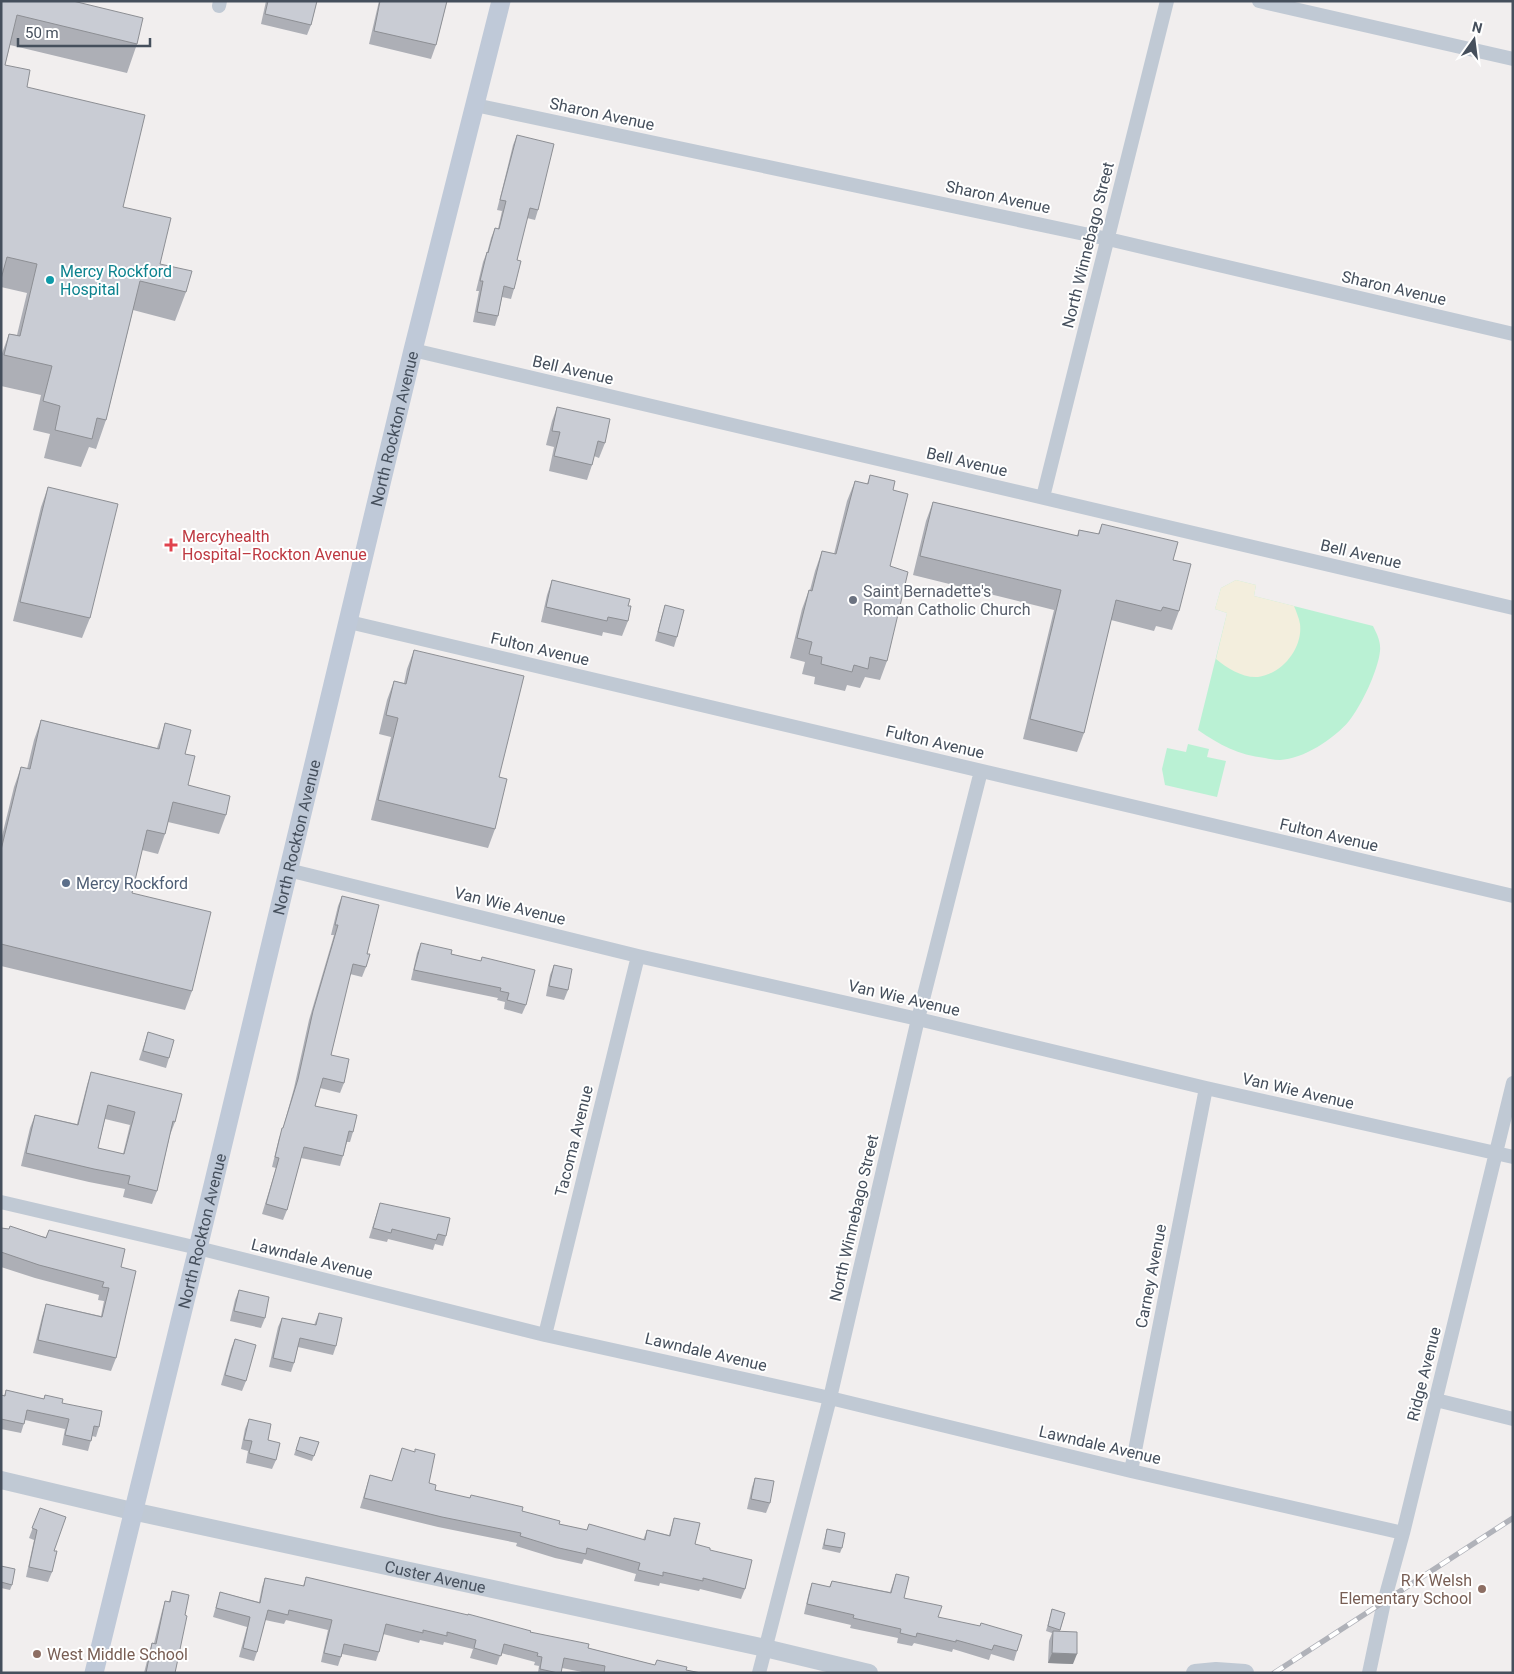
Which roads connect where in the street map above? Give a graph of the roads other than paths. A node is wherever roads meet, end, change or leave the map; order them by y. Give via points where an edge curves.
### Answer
1 (500, 1) edge
2 (1166, 1) edge
3 (1259, 1) edge
4 (1513, 59) edge
5 (475, 105) junction
6 (1108, 239) junction
7 (1513, 334) edge
8 (413, 350) junction
9 (1043, 498) junction
10 (1513, 608) edge
11 (348, 622) junction
12 (980, 771) junction
13 (288, 870) junction
14 (1513, 896) edge
15 (638, 956) junction
16 (918, 1019) junction
17 (1513, 1083) edge
18 (1206, 1088) junction
19 (1496, 1153) junction
20 (1513, 1157) edge
21 (1, 1202) edge
22 (198, 1248) junction
23 (545, 1335) junction
24 (830, 1398) junction
25 (1436, 1400) junction
26 (1513, 1419) edge
27 (1130, 1471) junction
28 (1, 1480) edge
29 (132, 1511) junction
30 (1403, 1533) junction
31 (765, 1648) junction
32 (94, 1673) edge
33 (758, 1673) edge
34 (869, 1673) edge
35 (1195, 1673) edge
36 (1245, 1673) edge
37 (1369, 1673) edge

1 - 5 main road, North Rockton Avenue
2 - 6 street, North Winnebago Street
3 - 4 street
5 - 6 street, Sharon Avenue
5 - 8 main road, North Rockton Avenue
6 - 7 street, Sharon Avenue
6 - 9 street, North Winnebago Street
8 - 9 street, Bell Avenue
8 - 11 main road, North Rockton Avenue
9 - 10 street, Bell Avenue
11 - 12 street, Fulton Avenue
11 - 13 main road, North Rockton Avenue
12 - 14 street, Fulton Avenue
12 - 16 street, North Winnebago Street
13 - 15 street, Van Wie Avenue
13 - 22 main road, North Rockton Avenue
15 - 16 street, Van Wie Avenue
15 - 23 street, Tacoma Avenue
16 - 18 street, Van Wie Avenue
16 - 24 street, North Winnebago Street
17 - 19 street, Ridge Avenue
18 - 19 street, Van Wie Avenue
18 - 27 street, Carney Avenue
19 - 20 street, Van Wie Avenue
19 - 25 street, Ridge Avenue
21 - 22 street, Lawndale Avenue
22 - 23 street, Lawndale Avenue
22 - 29 main road, North Rockton Avenue
23 - 24 street, Lawndale Avenue
24 - 27 street, Lawndale Avenue
24 - 31 street, North Winnebago Street
25 - 26 street
25 - 30 street, Ridge Avenue
27 - 30 street, Lawndale Avenue
28 - 29 street, Custer Avenue
29 - 31 street, Custer Avenue
29 - 32 main road, North Rockton Avenue
30 - 37 street, Ridge Avenue
31 - 33 street, North Winnebago Street
31 - 34 street, Custer Avenue
35 - 36 street

